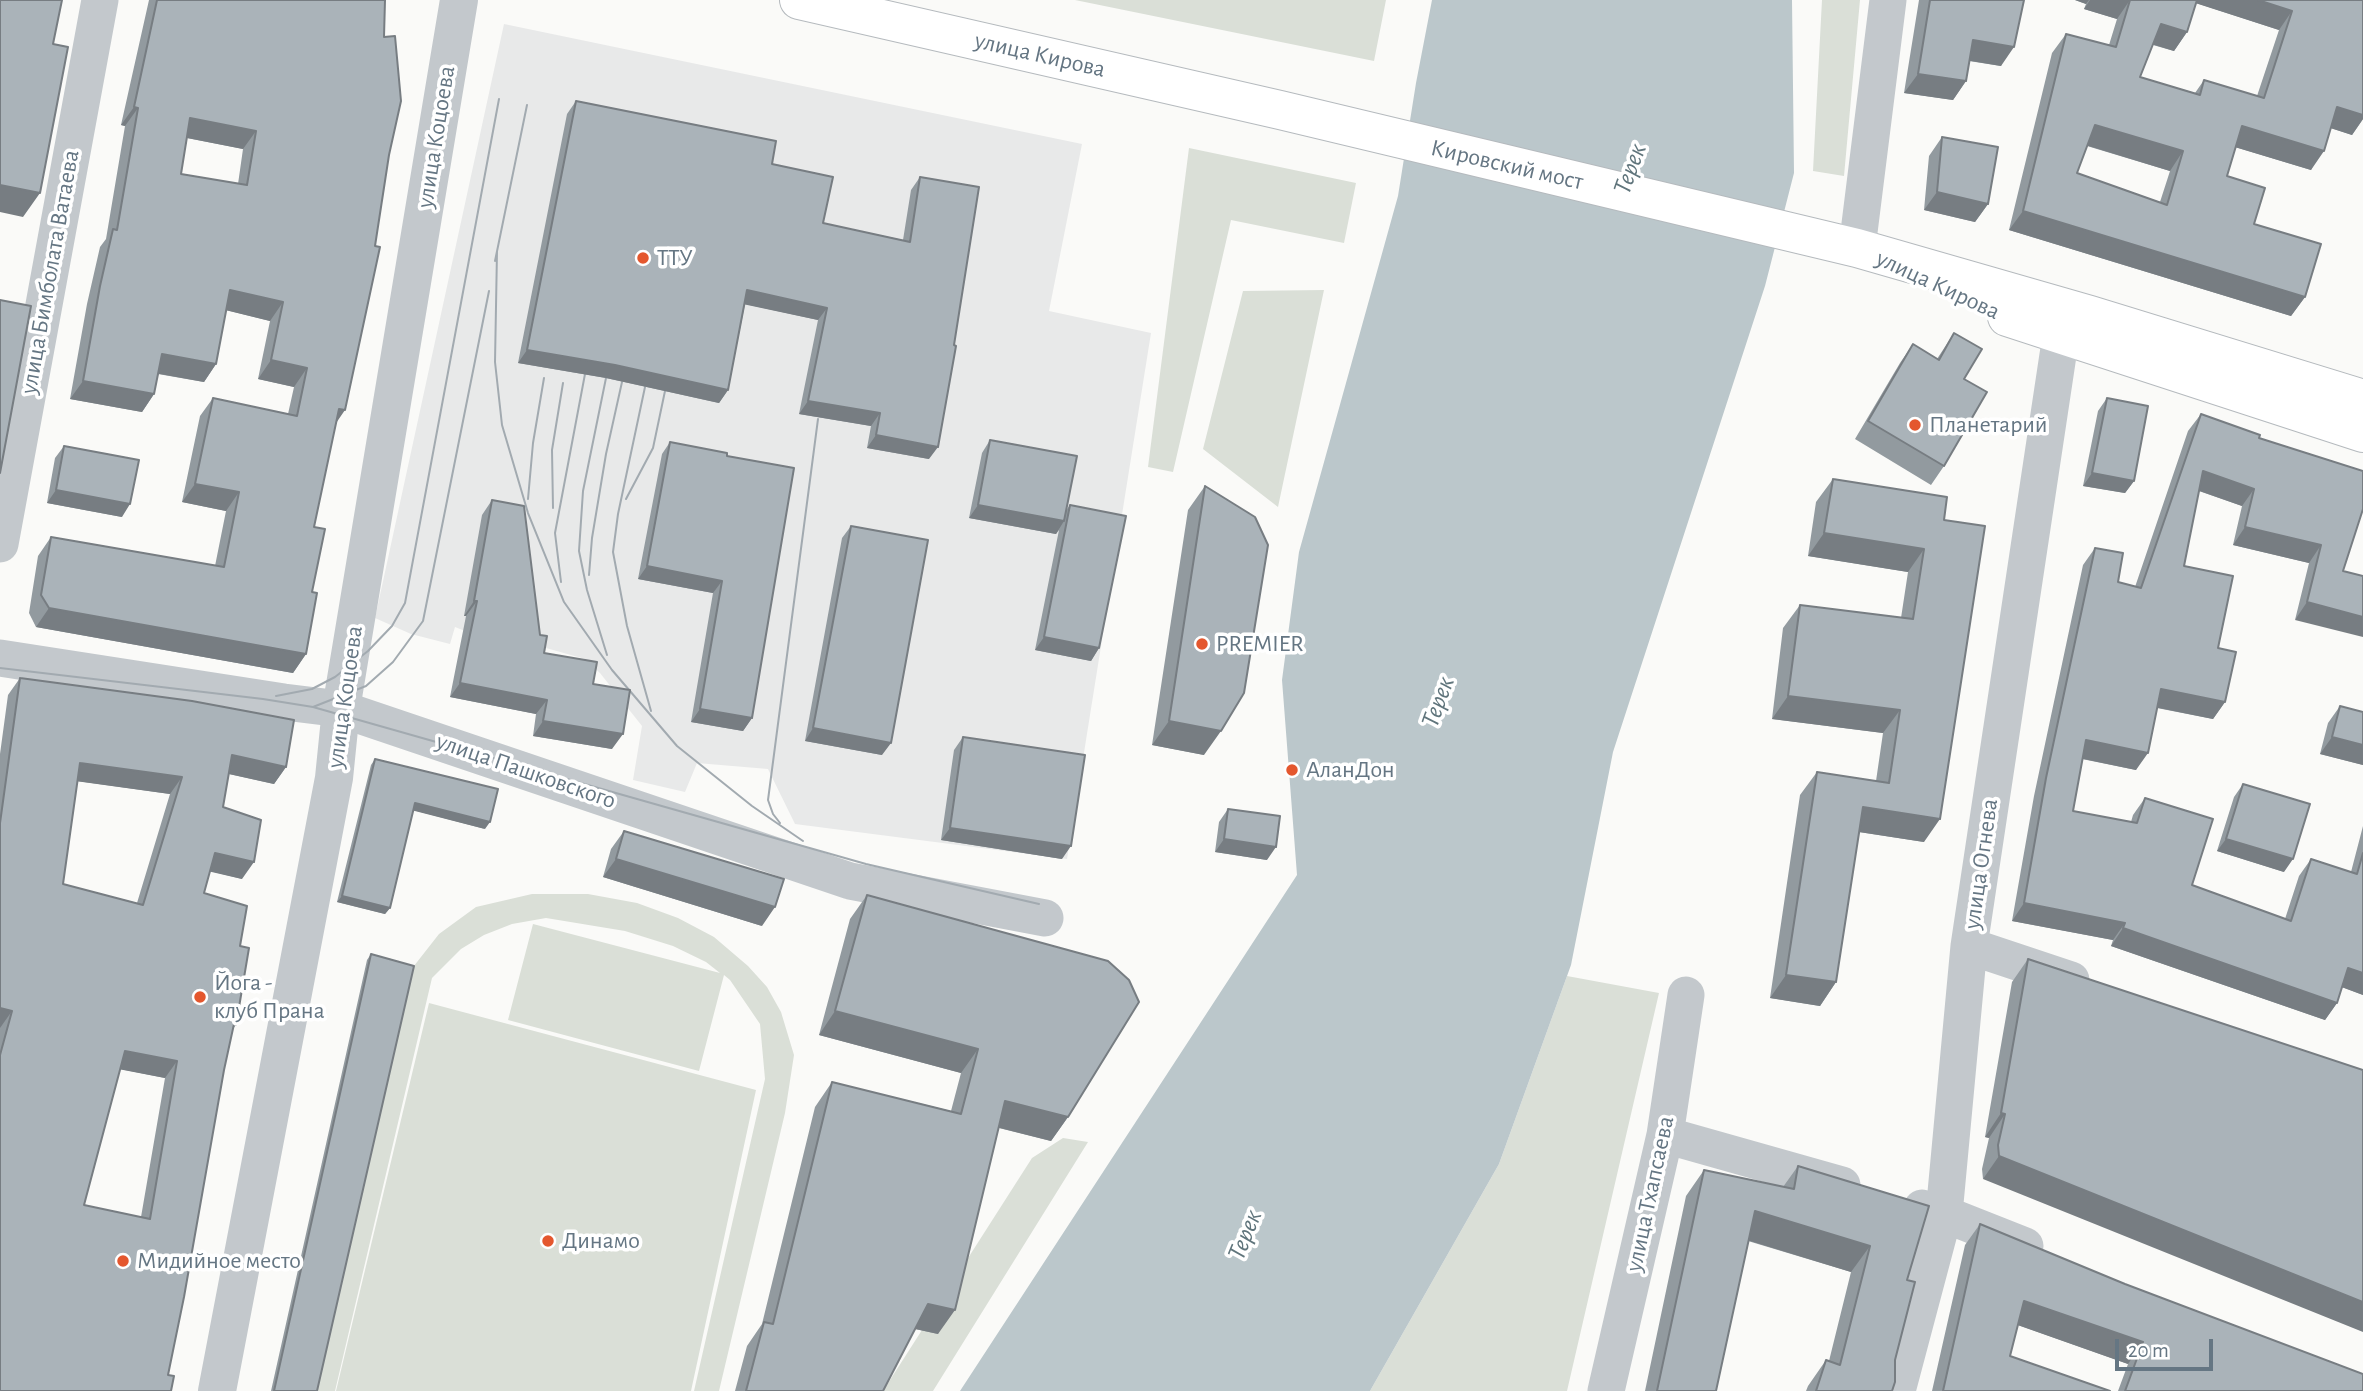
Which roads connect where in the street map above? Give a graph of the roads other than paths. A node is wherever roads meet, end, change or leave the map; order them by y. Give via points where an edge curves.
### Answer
1 (100, 0) edge
2 (459, 0) edge
3 (799, 0) edge
4 (1888, 0) edge
5 (1280, 110) joint
6 (1846, 245) junction
7 (2061, 335) junction
8 (2363, 399) edge
9 (2363, 433) edge
10 (0, 544) edge
11 (0, 658) edge
12 (341, 709) junction
13 (1045, 918) dead end
14 (1969, 946) junction
15 (2100, 990) edge
16 (1686, 995) dead end
17 (1665, 1135) junction
18 (1944, 1214) junction
19 (2058, 1259) edge
20 (217, 1391) edge
21 (1606, 1391) edge
22 (1897, 1391) edge

1 - 10 street, улица Бимболата Ватаева
2 - 12 street, улица Коцоева
3 - 5 main road, улица Кирова
4 - 6 street
5 - 6 main road, Кировский мост
6 - 7 main road, улица Кирова via 1968,304
6 - 8 main road, улица Кирова
7 - 9 main road, улица Кирова
7 - 14 street, улица Огнева
11 - 12 street, улица Пашковского
12 - 13 street, улица Пашковского via 850,881
12 - 20 street, улица Коцоева via 334,778
14 - 15 street
14 - 18 street, улица Огнева
16 - 17 street, улица Тхапсаева
17 - 18 street
17 - 21 street, улица Тхапсаева
18 - 19 street
18 - 22 street, улица Огнева

